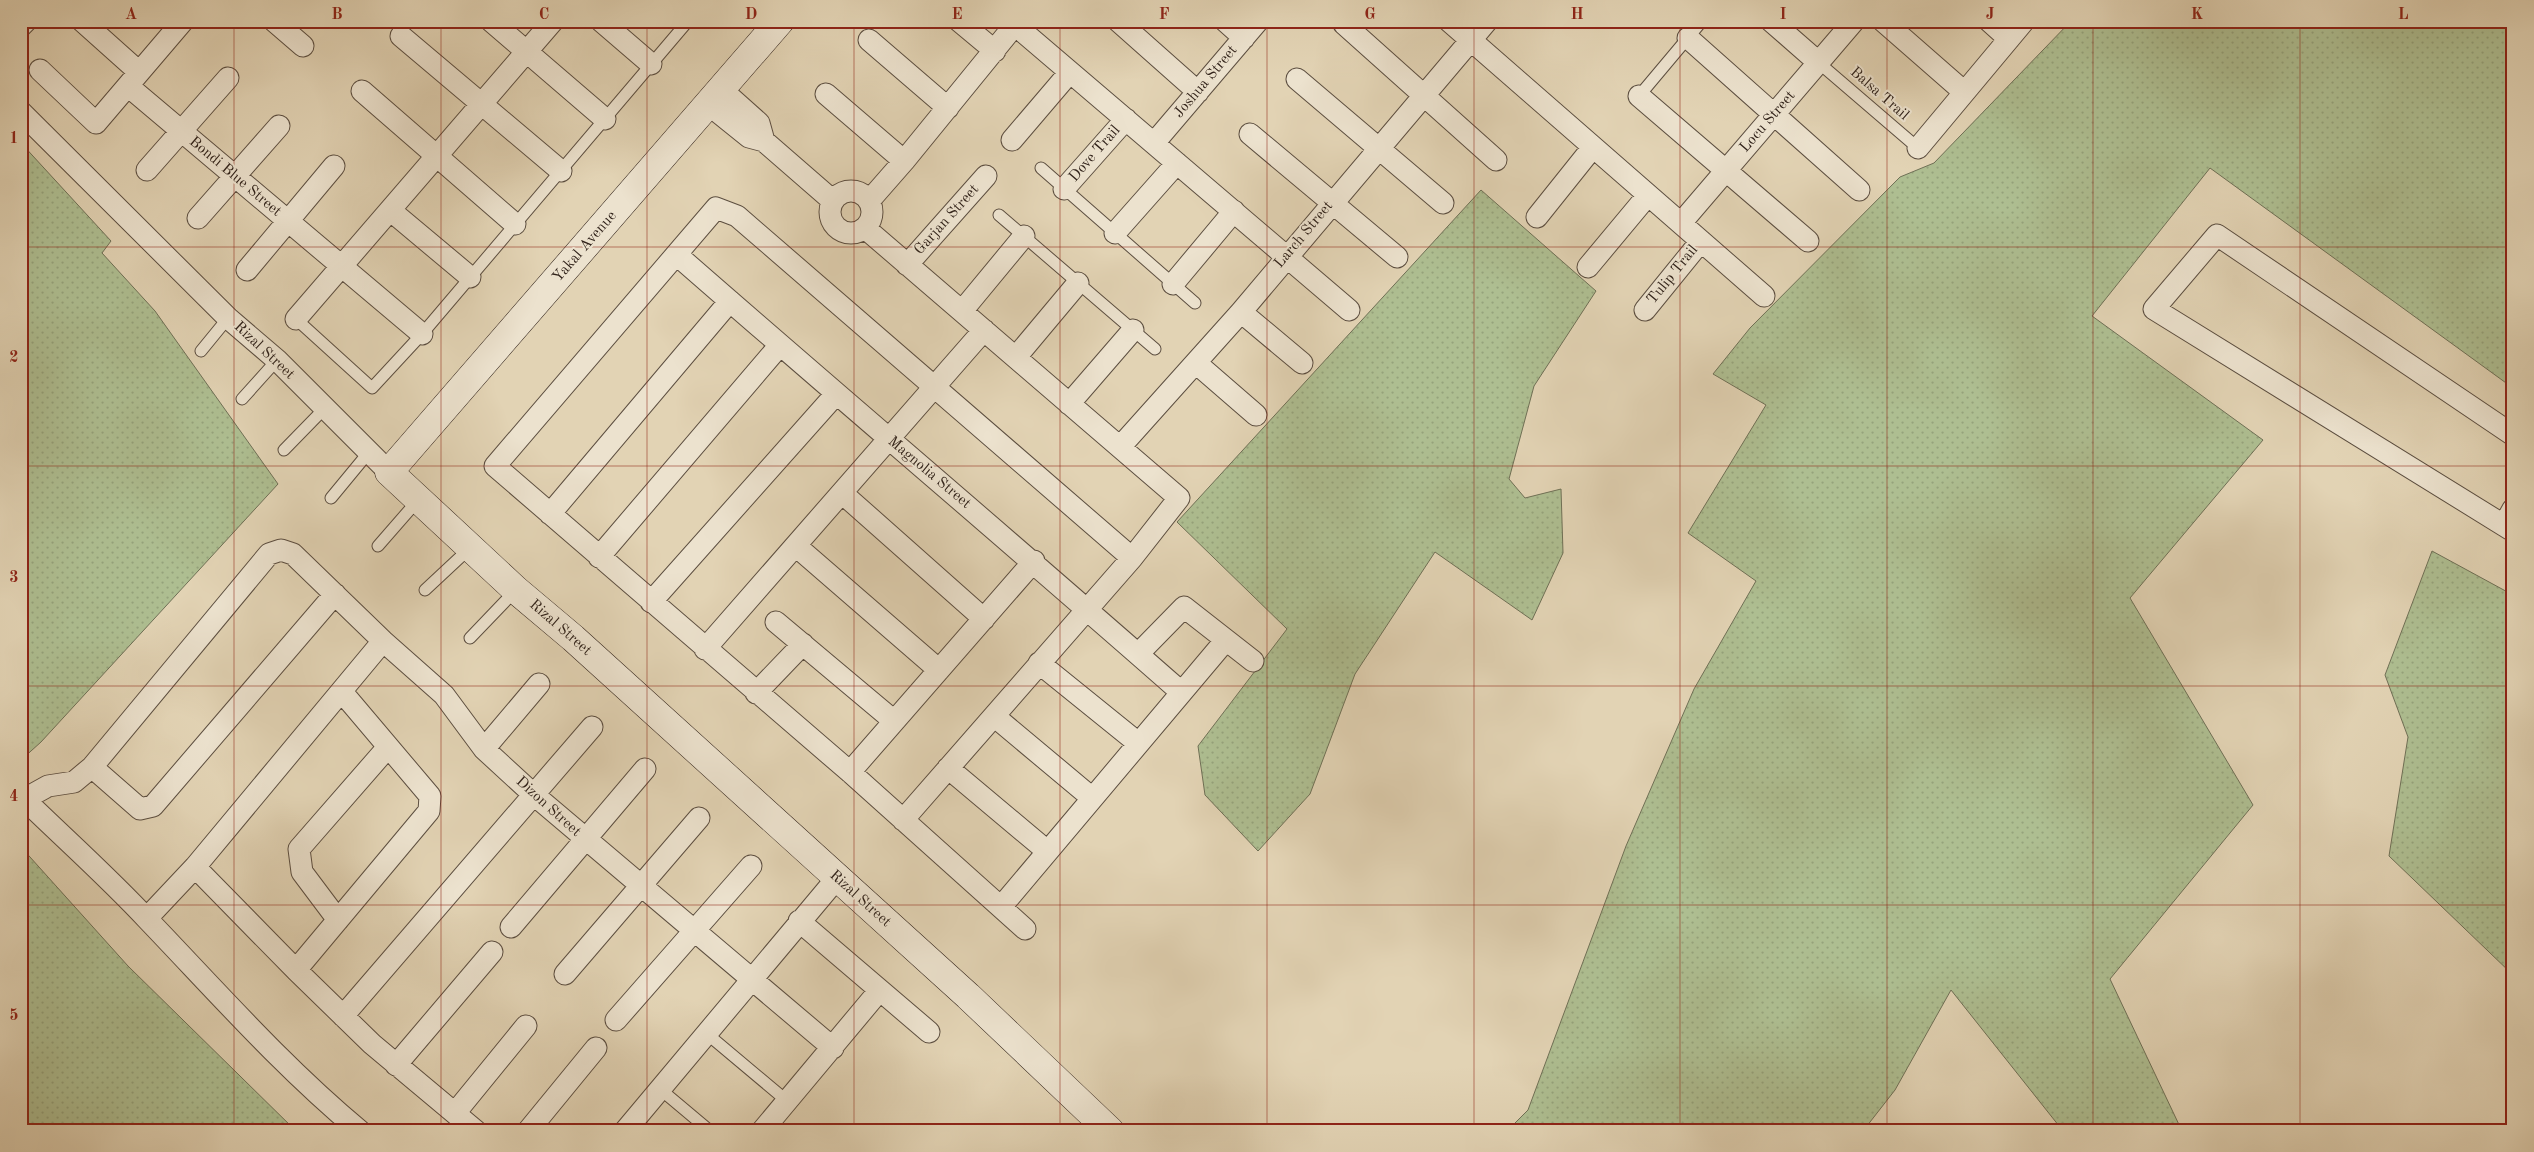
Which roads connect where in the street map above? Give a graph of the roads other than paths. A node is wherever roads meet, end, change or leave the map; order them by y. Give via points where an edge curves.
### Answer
1 (82, 21) edge
2 (274, 21) edge
3 (491, 21) edge
4 (553, 21) edge
5 (601, 21) edge
6 (688, 21) edge
7 (780, 21) edge
8 (960, 21) edge
9 (1118, 21) edge
10 (1225, 21) edge
11 (1258, 21) edge
12 (1449, 21) edge
13 (1486, 21) edge
14 (1702, 21) edge
15 (1771, 21) edge
16 (1854, 21) edge
17 (1883, 21) edge
18 (1989, 21) edge
19 (2024, 21) edge
20 (182, 22) edge
21 (1017, 23) edge
22 (1344, 24) dead end
23 (401, 36) dead end
24 (1244, 38) junction
25 (1688, 38) junction
26 (2009, 38) junction
27 (868, 40) dead end
28 (1471, 40) junction
29 (304, 46) dead end
30 (995, 51) junction
31 (527, 52) junction
32 (1819, 63) junction
33 (651, 64) junction
34 (40, 70) dead end
35 (1070, 72) junction
36 (228, 78) dead end
37 (134, 79) junction
38 (1297, 79) dead end
39 (362, 91) dead end
40 (1963, 91) junction
41 (1198, 92) junction
42 (826, 94) dead end
43 (1423, 96) junction
44 (1639, 96) joint
45 (715, 97) junction
46 (482, 104) junction
47 (948, 108) junction
48 (21, 112) edge
49 (1774, 115) junction
50 (605, 119) junction
51 (1126, 119) junction
52 (279, 126) dead end
53 (181, 132) junction
54 (1250, 134) dead end
55 (1012, 140) dead end
56 (1154, 143) junction
57 (1379, 147) junction
58 (1593, 147) junction
59 (1918, 148) joint
60 (437, 156) junction
61 (1496, 160) dead end
62 (904, 161) junction
63 (1177, 163) junction
64 (334, 166) dead end
65 (1041, 168) dead end
66 (147, 170) dead end
67 (560, 171) junction
68 (1726, 171) junction
69 (986, 176) dead end
70 (235, 177) junction
71 (1064, 189) junction
72 (1859, 190) dead end
73 (1648, 195) junction
74 (833, 201) junction
75 (869, 201) junction
76 (1332, 202) junction
77 (1444, 203) dead end
78 (390, 210) junction
79 (1234, 211) junction
80 (1000, 215) dead end
81 (1537, 217) dead end
82 (198, 218) dead end
83 (288, 221) junction
84 (1681, 223) junction
85 (515, 224) junction
86 (865, 228) junction
87 (1114, 233) junction
88 (1024, 236) junction
89 (1701, 241) junction
90 (1808, 241) dead end
91 (677, 255) junction
92 (1286, 256) junction
93 (1396, 257) dead end
94 (907, 265) junction
95 (342, 266) junction
96 (1588, 267) dead end
97 (247, 270) dead end
98 (470, 277) junction
99 (1078, 282) junction
100 (1173, 284) junction
101 (1764, 296) dead end
102 (730, 301) junction
103 (1195, 303) dead end
104 (1349, 310) dead end
105 (1645, 310) dead end
106 (962, 311) junction
107 (1241, 312) junction
108 (228, 318) junction
109 (296, 319) joint
110 (984, 330) junction
111 (1133, 330) junction
112 (422, 334) junction
113 (780, 345) junction
114 (1155, 349) dead end
115 (201, 351) dead end
116 (1016, 357) junction
117 (277, 360) junction
118 (1196, 363) junction
119 (1302, 363) dead end
120 (934, 386) junction
121 (836, 394) junction
122 (242, 399) dead end
123 (1069, 404) junction
124 (324, 409) junction
125 (1256, 414) dead end
126 (2513, 435) edge
127 (888, 440) junction
128 (1120, 447) junction
129 (284, 450) dead end
130 (369, 452) junction
131 (389, 472) junction
132 (842, 493) junction
133 (331, 498) dead end
134 (419, 499) junction
135 (550, 514) junction
136 (2510, 522) edge
137 (378, 546) dead end
138 (796, 546) junction
139 (470, 548) junction
140 (599, 557) junction
141 (1132, 558) junction
142 (1034, 561) junction
143 (425, 590) dead end
144 (516, 590) junction
145 (335, 594) junction
146 (651, 602) junction
147 (1087, 608) junction
148 (984, 619) junction
149 (776, 622) dead end
150 (470, 638) dead end
151 (383, 641) junction
152 (1225, 641) junction
153 (803, 644) junction
154 (705, 649) junction
155 (1138, 654) junction
156 (1253, 662) dead end
157 (1039, 663) junction
158 (939, 670) junction
159 (539, 684) dead end
160 (342, 692) junction
161 (1181, 692) junction
162 (756, 693) junction
163 (994, 716) junction
164 (894, 721) junction
165 (592, 727) dead end
166 (1138, 743) junction
167 (388, 748) junction
168 (484, 749) junction
169 (92, 767) junction
170 (948, 768) junction
171 (645, 769) dead end
172 (850, 772) junction
173 (533, 794) junction
174 (1092, 798) junction
175 (22, 800) edge
176 (699, 818) dead end
177 (903, 820) junction
178 (584, 839) junction
179 (1048, 851) junction
180 (751, 866) dead end
181 (195, 867) junction
182 (837, 878) junction
183 (640, 886) junction
184 (1001, 907) junction
185 (147, 918) junction
186 (338, 920) junction
187 (799, 921) junction
188 (511, 927) dead end
189 (1025, 929) dead end
190 (693, 931) junction
191 (492, 952) dead end
192 (296, 970) junction
193 (565, 974) dead end
194 (751, 980) junction
195 (880, 991) junction
196 (343, 1016) junction
197 (616, 1020) dead end
198 (526, 1026) dead end
199 (929, 1032) dead end
200 (706, 1033) junction
201 (596, 1048) dead end
202 (834, 1048) junction
203 (396, 1064) junction
204 (660, 1089) junction
205 (787, 1101) junction
206 (455, 1113) junction
207 (360, 1131) edge
208 (476, 1131) edge
209 (528, 1131) edge
210 (625, 1131) edge
211 (710, 1131) edge
212 (762, 1131) edge
213 (1110, 1131) edge

1 - 37 street, Bondi Blue Street
2 - 29 street
3 - 31 street
4 - 31 street
5 - 33 street
6 - 33 lane
7 - 45 street, Yakal Avenue
8 - 30 street
9 - 41 street
10 - 24 street
11 - 24 street, Joshua Street
12 - 28 street
13 - 28 street, Larch Street
14 - 25 lane
15 - 32 street
16 - 32 street, Locu Street
17 - 40 street
18 - 26 street
19 - 26 street
20 - 37 street
21 - 30 street
21 - 35 street
22 - 43 street
23 - 46 street
24 - 41 street, Joshua Street
25 - 44 lane
25 - 49 street
26 - 40 street
27 - 47 street
28 - 43 street, Larch Street
28 - 58 street
30 - 47 street
31 - 46 street
31 - 50 street
32 - 49 street, Locu Street
32 - 59 lane, Balsa Trail
33 - 50 lane
34 - 37 street via 96,123
35 - 51 street
35 - 55 street
36 - 53 street
37 - 53 street, Bondi Blue Street
38 - 57 street
39 - 60 street
40 - 59 street
41 - 56 street, Joshua Street
42 - 62 street
43 - 57 street, Larch Street
43 - 61 street
44 - 68 street
45 - 74 street via 759,123 764,141
45 - 131 street, Yakal Avenue
46 - 60 street
46 - 67 street
47 - 62 street
48 - 108 street, Rizal Street
49 - 68 street, Locu Street
49 - 72 street
50 - 67 lane
51 - 56 street
51 - 71 street, Dove Trail
52 - 70 street
53 - 66 street
53 - 70 street, Bondi Blue Street
54 - 76 street
56 - 63 street
57 - 76 street, Larch Street
57 - 77 street
58 - 73 street
58 - 81 street
60 - 78 street
60 - 85 street
62 - 75 street
63 - 79 street
63 - 87 street
64 - 83 street
65 - 71 lane
67 - 85 lane
68 - 84 street, Locu Street
68 - 90 street
69 - 94 street, Garjan Street
70 - 82 street
70 - 83 street, Bondi Blue Street
71 - 87 lane
73 - 84 street
73 - 96 street
74 - 75 street via 851,191
74 - 86 street via 830,215 836,228 846,233 856,233
75 - 86 street via 871,215
76 - 92 street, Larch Street
76 - 93 street
78 - 95 street
78 - 98 street
79 - 92 street
79 - 100 street
80 - 88 lane
83 - 95 street, Bondi Blue Street
83 - 97 street
84 - 89 street
85 - 98 lane
86 - 94 street
87 - 100 lane
88 - 99 lane
88 - 106 street
89 - 101 street
89 - 105 street, Tulip Trail
91 - 102 street, Magnolia Street
91 - 120 street via 716,208 737,216
91 - 135 street via 494,466
92 - 104 street
92 - 107 street, Larch Street
94 - 106 street
95 - 109 street
95 - 112 street, Bondi Blue Street
98 - 112 lane
99 - 111 lane
99 - 116 street
100 - 103 lane
102 - 113 street, Magnolia Street
102 - 135 street
106 - 110 street
107 - 118 street, Larch Street
107 - 119 street
108 - 115 lane
108 - 117 street, Rizal Street
109 - 112 lane via 372,388
110 - 116 street
110 - 120 street
111 - 114 lane
111 - 123 street
113 - 121 street, Magnolia Street
113 - 140 street
116 - 123 street
117 - 122 lane
117 - 124 street, Rizal Street
118 - 125 street
118 - 128 street, Larch Street
120 - 127 street
120 - 141 street
121 - 127 street, Magnolia Street
121 - 146 street
123 - 128 street
124 - 129 lane
124 - 130 street, Rizal Street
126 - 136 street via 2217,235 2154,309
127 - 132 street
127 - 142 street, Magnolia Street
128 - 141 street via 1179,498
130 - 131 street, Rizal Street
130 - 133 lane
131 - 134 street, Rizal Street
132 - 138 street
132 - 148 street
134 - 137 lane
134 - 139 street, Rizal Street
135 - 140 street
138 - 154 street
138 - 158 street
139 - 143 lane
139 - 144 street, Rizal Street
140 - 146 street
141 - 147 street
142 - 147 street, Magnolia Street
142 - 148 street
144 - 150 lane
144 - 182 street, Rizal Street
145 - 151 street, Dizon Street
145 - 169 street via 154,806 140,809
145 - 169 street, Dizon Street via 292,554 281,550 269,554
146 - 154 street
147 - 155 street, Magnolia Street
147 - 157 street
148 - 158 street
149 - 153 street
151 - 160 street
151 - 168 street, Dizon Street via 444,695
152 - 155 street via 1184,607
152 - 156 street
152 - 161 street
153 - 162 street
153 - 164 street
154 - 162 street
155 - 161 street, Magnolia Street
157 - 163 street
157 - 166 street
158 - 164 street
159 - 168 street
160 - 167 street
160 - 181 street
161 - 166 street
162 - 172 street
163 - 170 street
163 - 174 street
164 - 172 street
165 - 173 street
166 - 174 street
167 - 186 street via 299,849 302,872
167 - 186 street via 430,796 429,811
168 - 173 street, Dizon Street
169 - 175 street via 74,782 48,786
170 - 177 street
170 - 179 street
171 - 178 street
172 - 177 street
173 - 178 street, Dizon Street
173 - 196 street
174 - 179 street
175 - 185 street
176 - 183 street
177 - 184 street
178 - 183 street, Dizon Street
178 - 188 street
179 - 184 street
180 - 190 street
181 - 185 street
181 - 192 street
182 - 187 street
182 - 213 street, Rizal Street
183 - 190 street, Dizon Street
183 - 193 street
184 - 189 street
185 - 207 street via 248,1026
186 - 192 street
187 - 194 street
187 - 195 street
190 - 194 street, Dizon Street
190 - 197 street
191 - 203 street
192 - 196 street
194 - 200 street
194 - 202 street, Dizon Street
195 - 199 street
195 - 202 street
196 - 203 street
198 - 206 street
200 - 204 street
200 - 205 lane
201 - 209 street
202 - 205 street
203 - 206 street
204 - 210 street
204 - 211 lane
205 - 212 street
206 - 208 street

